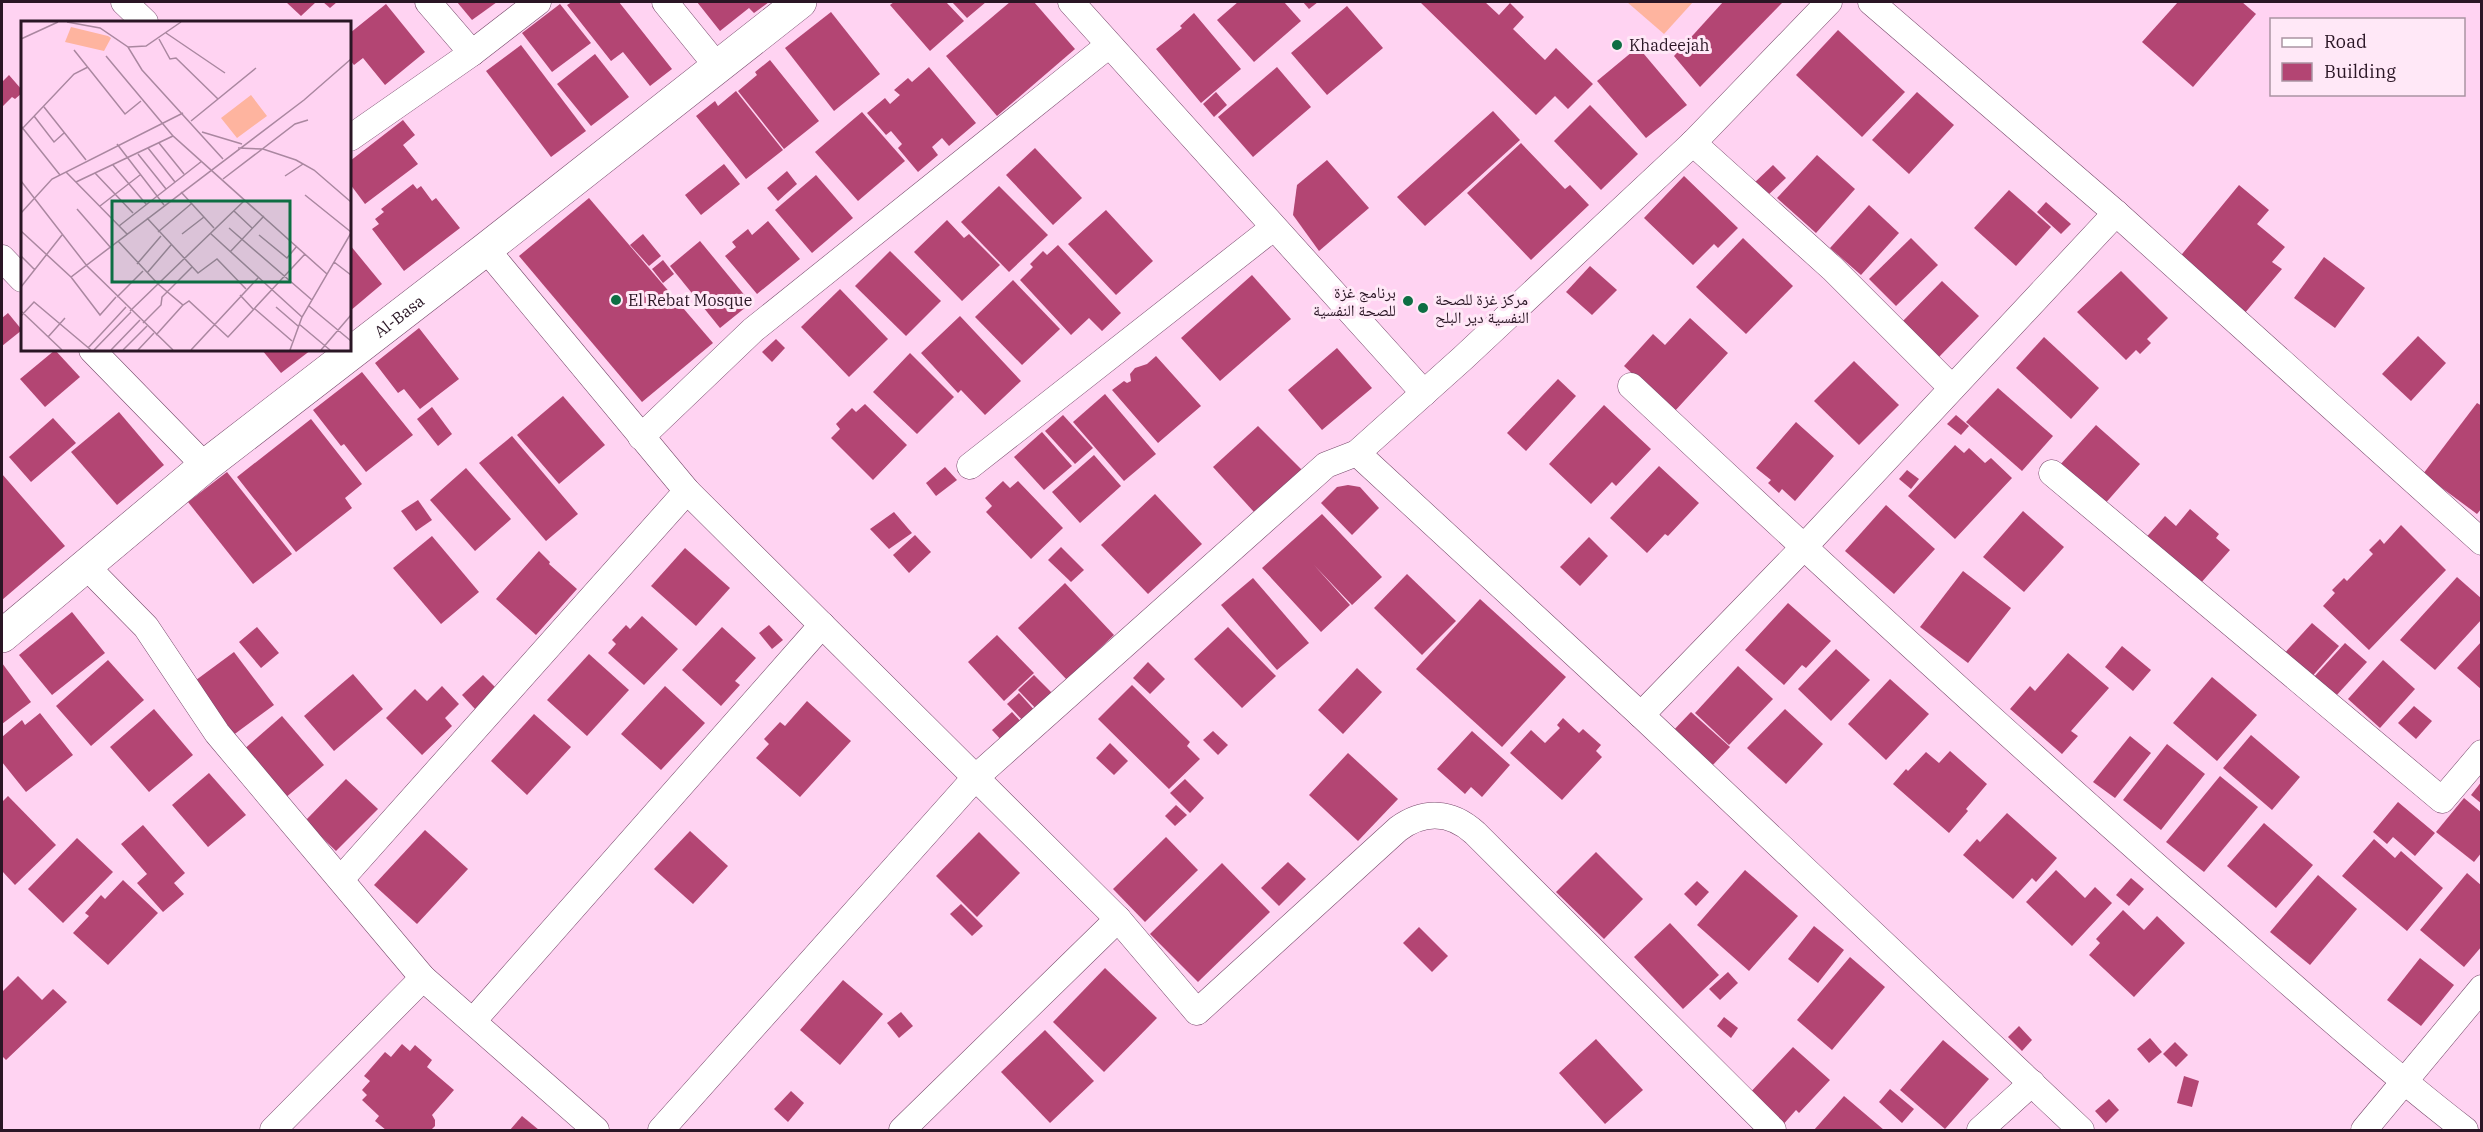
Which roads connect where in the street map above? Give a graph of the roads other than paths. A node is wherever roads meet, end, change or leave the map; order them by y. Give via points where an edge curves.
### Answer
1 (124, 2) edge
2 (428, 2) edge
3 (538, 2) edge
4 (665, 2) edge
5 (800, 2) edge
6 (1071, 2) edge
7 (1829, 2) edge
8 (1871, 2) edge
9 (144, 21) edge
10 (1109, 45) junction
11 (472, 53) junction
12 (717, 66) junction
13 (351, 137) edge
14 (1693, 143) junction
15 (2116, 213) junction
16 (1273, 228) junction
17 (486, 249) junction
18 (2, 258) edge
19 (21, 278) edge
20 (93, 351) edge
21 (1631, 386) dead end
22 (1952, 388) junction
23 (1424, 393) junction
24 (641, 437) junction
25 (1357, 453) junction
26 (970, 465) dead end
27 (205, 466) junction
28 (2052, 473) dead end
29 (687, 491) junction
30 (2481, 542) edge
31 (1803, 548) junction
32 (85, 565) junction
33 (822, 625) junction
34 (2, 636) edge
35 (1641, 715) junction
36 (2481, 753) edge
37 (975, 778) junction
38 (341, 879) junction
39 (1118, 919) junction
40 (423, 978) junction
41 (2481, 988) edge
42 (473, 1021) junction
43 (2403, 1082) junction
44 (2032, 1083) junction
45 (273, 1131) edge
46 (596, 1131) edge
47 (661, 1131) edge
48 (902, 1131) edge
49 (1773, 1131) edge
50 (1980, 1131) edge
51 (2081, 1131) edge
52 (2364, 1131) edge
53 (2465, 1131) edge

1 - 9 street
2 - 11 street
3 - 11 street
4 - 12 street
5 - 12 street, Al-Basa
6 - 10 street
7 - 14 street
8 - 15 street
10 - 16 street
10 - 24 street via 753,330
11 - 13 street
12 - 17 street, Al-Basa
14 - 22 street via 1833,269
14 - 23 street
15 - 22 street
15 - 30 street
16 - 23 street
16 - 26 street
17 - 24 street
17 - 27 street, Al-Basa
18 - 19 street
20 - 27 street
21 - 31 street
22 - 31 street
23 - 25 street
24 - 29 street
25 - 35 street
25 - 37 street via 1326,465
27 - 32 street, Al-Basa
28 - 36 street via 2442,800
29 - 33 street
29 - 38 street
31 - 35 street
31 - 43 street
32 - 34 street, Al-Basa
32 - 38 street via 146,627 217,733
33 - 37 street
33 - 42 street
35 - 44 street
37 - 39 street
37 - 47 street
38 - 40 street
39 - 48 street
39 - 49 street via 1197,1012 1398,828 1434,814 1457,819
40 - 42 street
40 - 45 street
41 - 43 street
42 - 46 street
43 - 52 street
43 - 53 street
44 - 50 street
44 - 51 street

